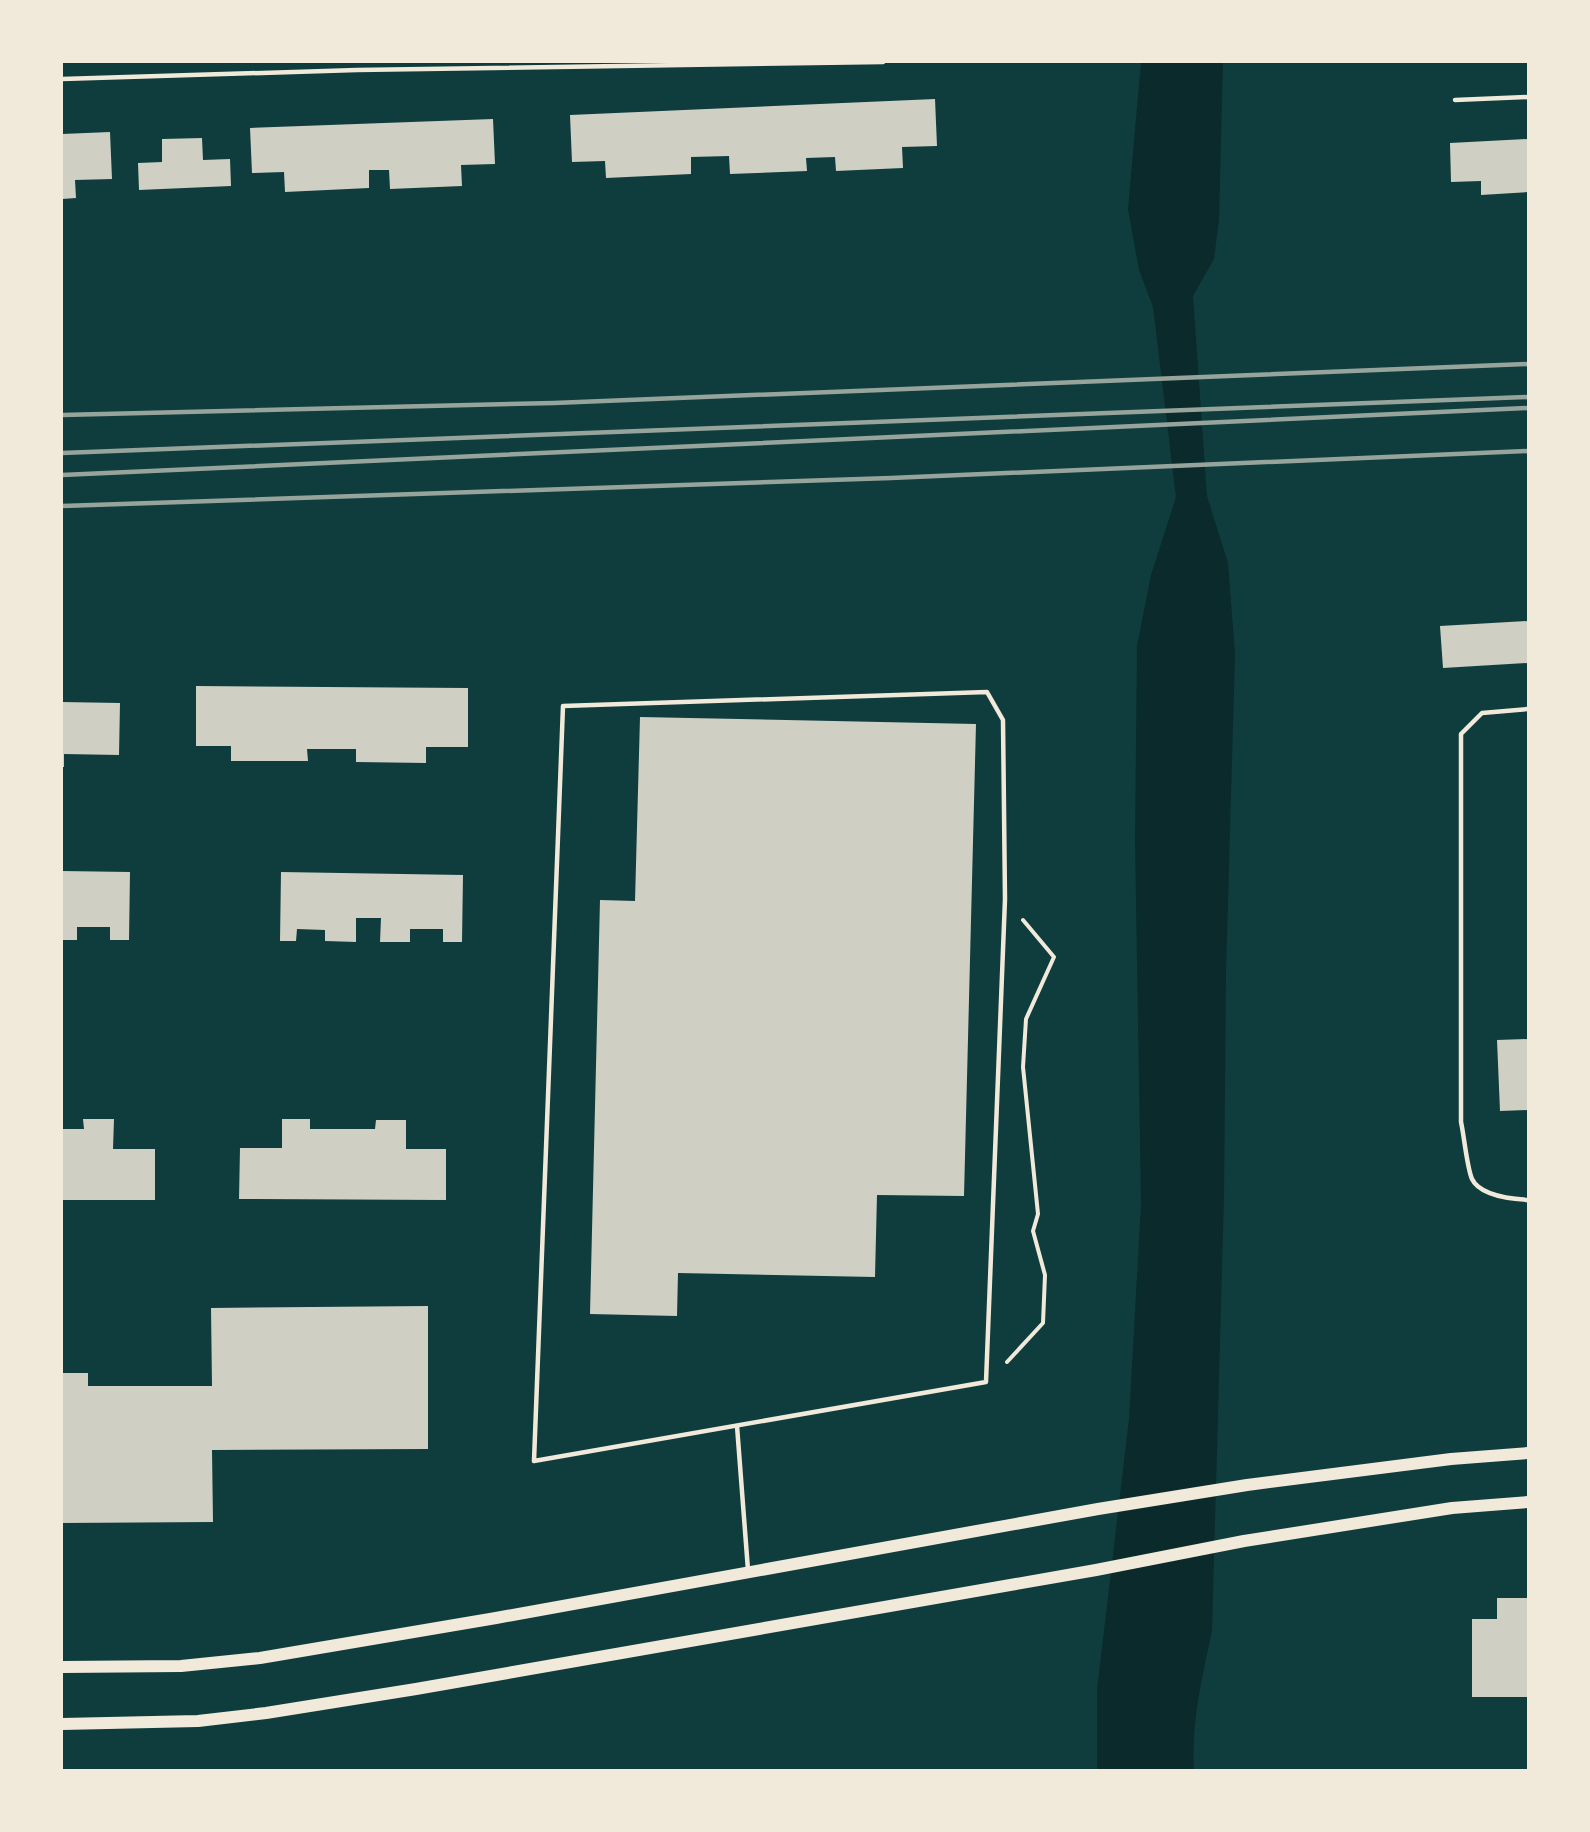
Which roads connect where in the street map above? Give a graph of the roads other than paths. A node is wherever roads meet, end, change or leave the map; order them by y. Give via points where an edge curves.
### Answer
1 (357, 62) edge
2 (883, 62) edge
3 (357, 70) junction
4 (62, 79) edge
5 (1528, 97) edge
6 (1455, 100) dead end
7 (1528, 709) edge
8 (1528, 1200) edge
9 (737, 1426) junction
10 (1528, 1453) edge
11 (1528, 1502) edge
12 (748, 1572) junction
13 (62, 1667) edge
14 (62, 1724) edge

1 - 3 lane
2 - 3 lane
3 - 4 lane
5 - 6 lane
7 - 8 lane via 1482,713 1461,734 1461,1122 1472,1179 1479,1188 1505,1199
9 - 9 lane via 534,1461 563,706 987,692 1003,720 1005,899 986,1382
9 - 12 lane
10 - 12 main road via 1247,1485
11 - 14 main road via 1452,1508 1244,1541 266,1713 198,1721
12 - 13 main road via 260,1658 181,1666

